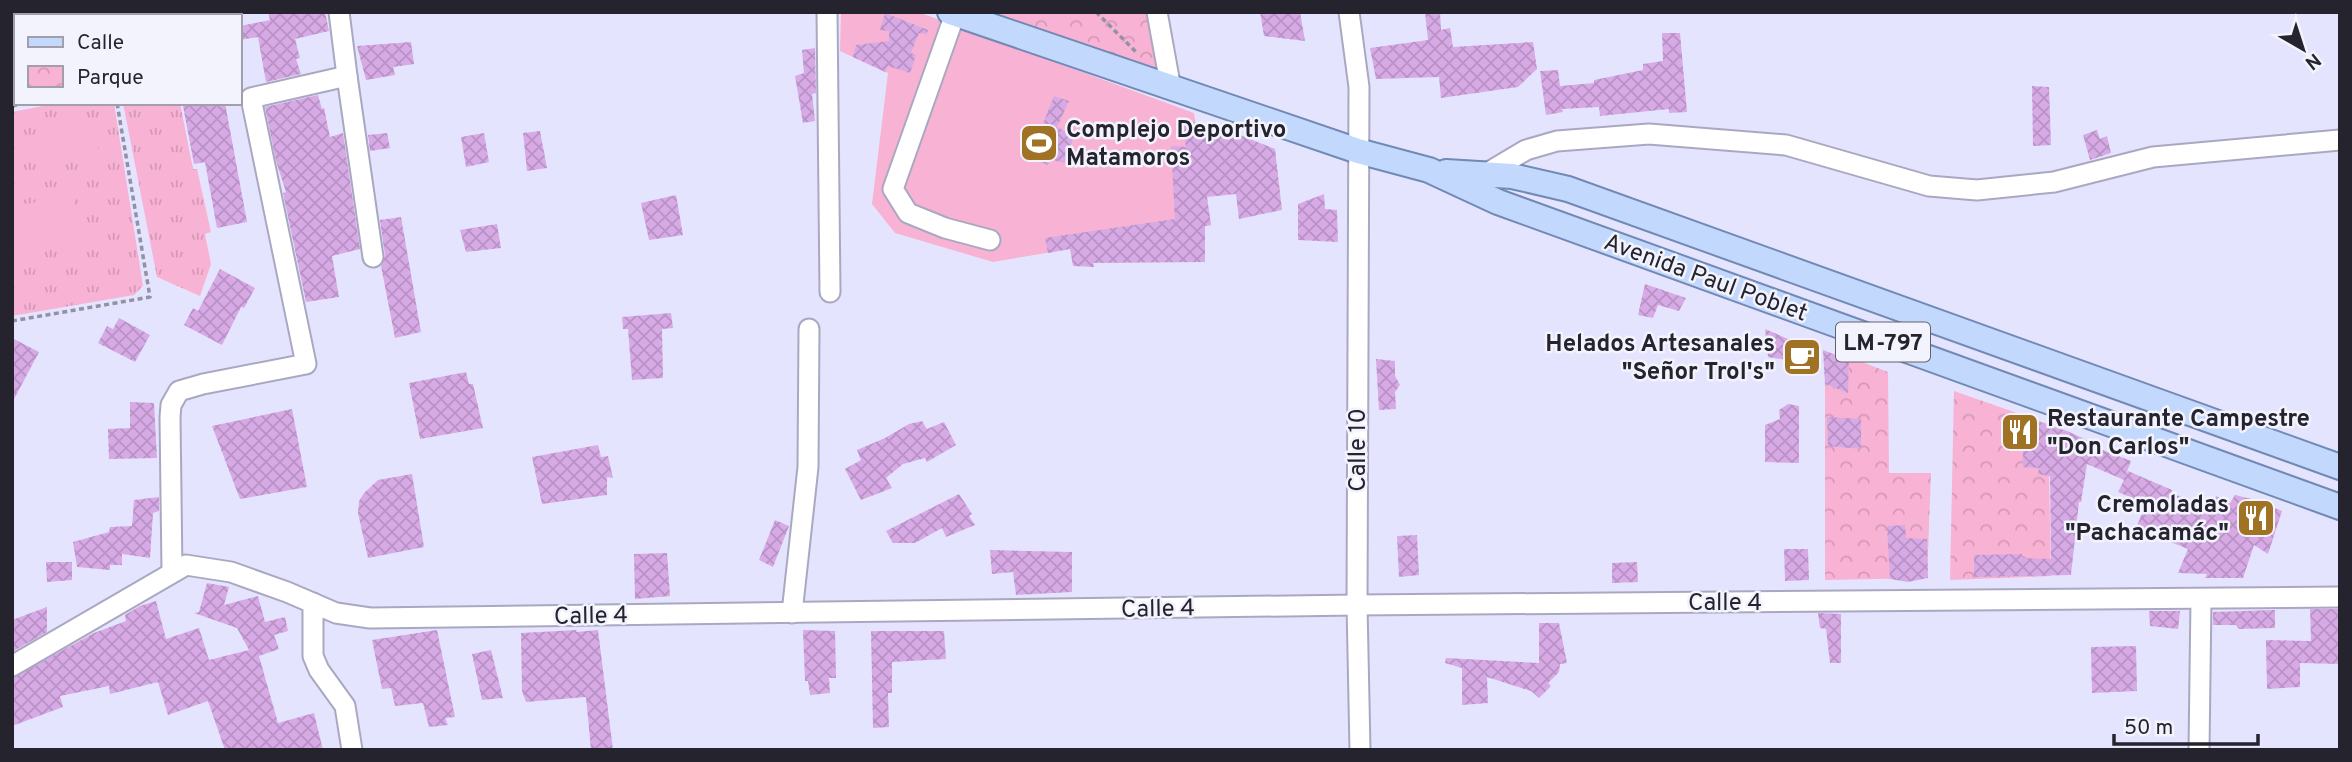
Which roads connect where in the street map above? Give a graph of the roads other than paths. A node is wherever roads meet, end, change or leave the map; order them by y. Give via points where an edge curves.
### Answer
1 (339, 12) edge
2 (827, 12) edge
3 (1157, 12) edge
4 (1349, 12) edge
5 (952, 13) edge
6 (346, 76) junction
7 (1171, 89) junction
8 (2340, 139) edge
9 (1358, 151) junction
10 (1429, 170) junction
11 (1484, 175) junction
12 (990, 240) dead end
13 (373, 257) dead end
14 (830, 292) dead end
15 (809, 329) dead end
16 (2340, 467) edge
17 (2340, 507) edge
18 (172, 572) junction
19 (2340, 597) edge
20 (2201, 599) junction
21 (313, 603) junction
22 (1357, 605) junction
23 (792, 612) junction
24 (12, 666) edge
25 (352, 750) edge
26 (1360, 750) edge
27 (2199, 750) edge

1 - 6 street
2 - 14 street
3 - 7 street
4 - 9 street, Calle 10 via 1359,87
5 - 7 main road, Avenida Paul Poblet / LM-797
5 - 12 street via 893,189 908,214
6 - 13 street
6 - 18 street via 251,97 306,364 178,391 170,405
7 - 9 main road, Avenida Paul Poblet / LM-797
8 - 11 street via 2153,157 2054,182 1977,190 1929,186 1786,145 1649,134 1557,142 1526,150
9 - 10 main road, Avenida Paul Poblet / LM-797
9 - 22 street, Calle 10
10 - 11 main road, Avenida Paul Poblet / LM-797
10 - 17 main road, Avenida Paul Poblet / LM-797 via 1498,202
11 - 16 main road, Avenida Paul Poblet / LM-797 via 1512,176 1567,189
15 - 23 street via 808,467
18 - 21 street, Calle 4 via 186,565 231,572
18 - 24 street, Calle 4
19 - 20 street, Calle 4
20 - 22 street, Calle 4
20 - 27 street
21 - 23 street, Calle 4 via 336,613 369,618
21 - 25 street via 313,656 345,706
22 - 23 street, Calle 4
22 - 26 street, Calle 10

